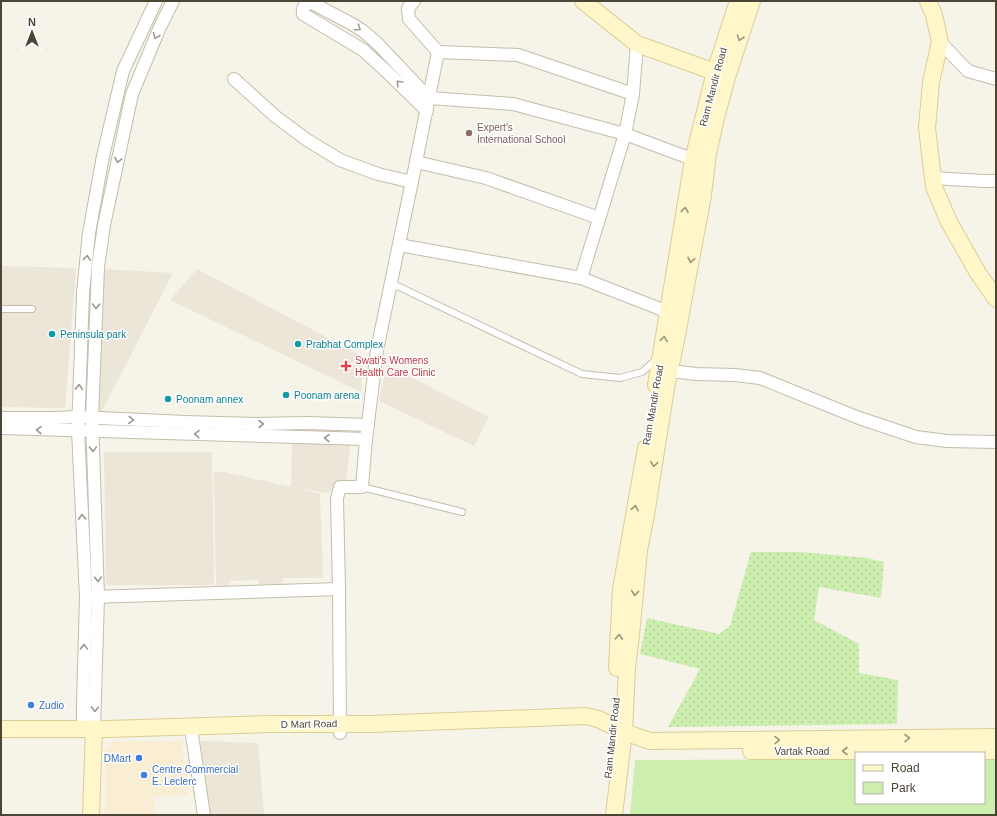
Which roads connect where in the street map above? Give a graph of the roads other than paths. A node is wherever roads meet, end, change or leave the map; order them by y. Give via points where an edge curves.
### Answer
1 (156, 1) edge
2 (173, 1) edge
3 (414, 1) edge
4 (583, 1) edge
5 (738, 1) edge
6 (752, 1) edge
7 (928, 1) edge
8 (334, 15) junction
9 (328, 30) junction
10 (940, 42) junction
11 (637, 44) junction
12 (438, 52) junction
13 (715, 72) junction
14 (234, 79) dead end
15 (996, 79) edge
16 (633, 94) junction
17 (429, 98) junction
18 (427, 111) junction
19 (625, 134) junction
20 (106, 141) junction
21 (121, 144) junction
22 (416, 162) junction
23 (700, 163) junction
24 (933, 178) junction
25 (996, 181) edge
26 (412, 182) junction
27 (94, 208) junction
28 (107, 210) junction
29 (599, 218) junction
30 (399, 245) junction
31 (581, 278) junction
32 (391, 283) junction
33 (996, 299) edge
34 (1, 309) edge
35 (32, 309) dead end
36 (674, 314) junction
37 (663, 365) junction
38 (78, 417) junction
39 (1, 418) edge
40 (92, 418) junction
41 (368, 425) junction
42 (1, 428) edge
43 (78, 431) junction
44 (92, 431) junction
45 (366, 440) junction
46 (996, 442) edge
47 (362, 487) junction
48 (462, 512) dead end
49 (339, 589) junction
50 (86, 597) junction
51 (98, 597) junction
52 (340, 728) junction
53 (1, 729) edge
54 (89, 733) junction
55 (618, 734) junction
56 (192, 735) junction
57 (996, 737) edge
58 (1, 738) edge
59 (996, 751) edge
60 (87, 814) edge
61 (204, 815) edge
62 (604, 815) edge
63 (614, 815) edge

1 - 20 street via 123,71
2 -> 21 street via 132,94
3 - 12 street via 408,8 409,19
4 - 11 street
5 - 13 street, Ram Mandir Road
6 -> 23 street via 727,77 708,153
7 - 10 street
8 - 9 street
8 - 9 street via 312,3 304,6 304,14
8 -> 17 street via 352,24 377,43
18 -> 9 street via 362,50
10 - 15 street via 968,71
10 - 24 street via 927,128
11 - 13 street
11 - 16 street
12 - 16 street via 518,55
12 - 17 street
13 - 23 street, Ram Mandir Road
14 - 26 street via 275,116 340,160 378,174
16 - 19 street
17 - 18 street
17 - 19 street via 513,104
18 - 22 street
19 - 23 street
19 - 29 street
20 - 21 street
20 - 27 street
21 -> 28 street
22 - 26 street
22 - 29 street via 486,178
23 - 36 street, Ram Mandir Road
24 - 25 street
24 - 33 street via 934,187 949,222
26 - 30 street
27 - 28 street
38 -> 27 street via 83,293
28 -> 40 street via 98,267
29 - 31 street
30 - 31 street
30 - 32 street
31 - 36 street
32 - 37 lane via 582,374 620,378
32 - 41 street via 377,350
34 - 35 lane
36 - 37 street, Ram Mandir Road
37 - 46 street via 696,374 735,374 760,378 859,418 916,437 947,441
37 - 55 street, Ram Mandir Road via 621,589
38 - 39 street
38 - 40 street
38 - 43 street
40 -> 41 street
40 - 44 street
41 - 45 street
43 -> 42 street
43 - 44 street
50 -> 43 street
45 -> 44 street
44 -> 51 street
45 - 47 street
47 - 48 lane
47 - 49 street via 340,487 337,498
49 - 51 street
49 - 52 street
50 - 51 street
54 -> 50 street via 83,703
51 -> 54 street
52 - 54 street, D Mart Road via 172,727
52 - 55 street, D Mart Road via 370,724 586,716 598,719
52 - 56 street, D Mart Road
53 - 54 street, D Mart Road
54 - 56 street, D Mart Road
54 - 58 street, D Mart Road
54 - 60 street
55 -> 57 street, Vartak Road via 650,741
59 -> 55 street, Vartak Road via 648,751
55 - 62 street, Ram Mandir Road
55 - 63 street
56 - 61 street

